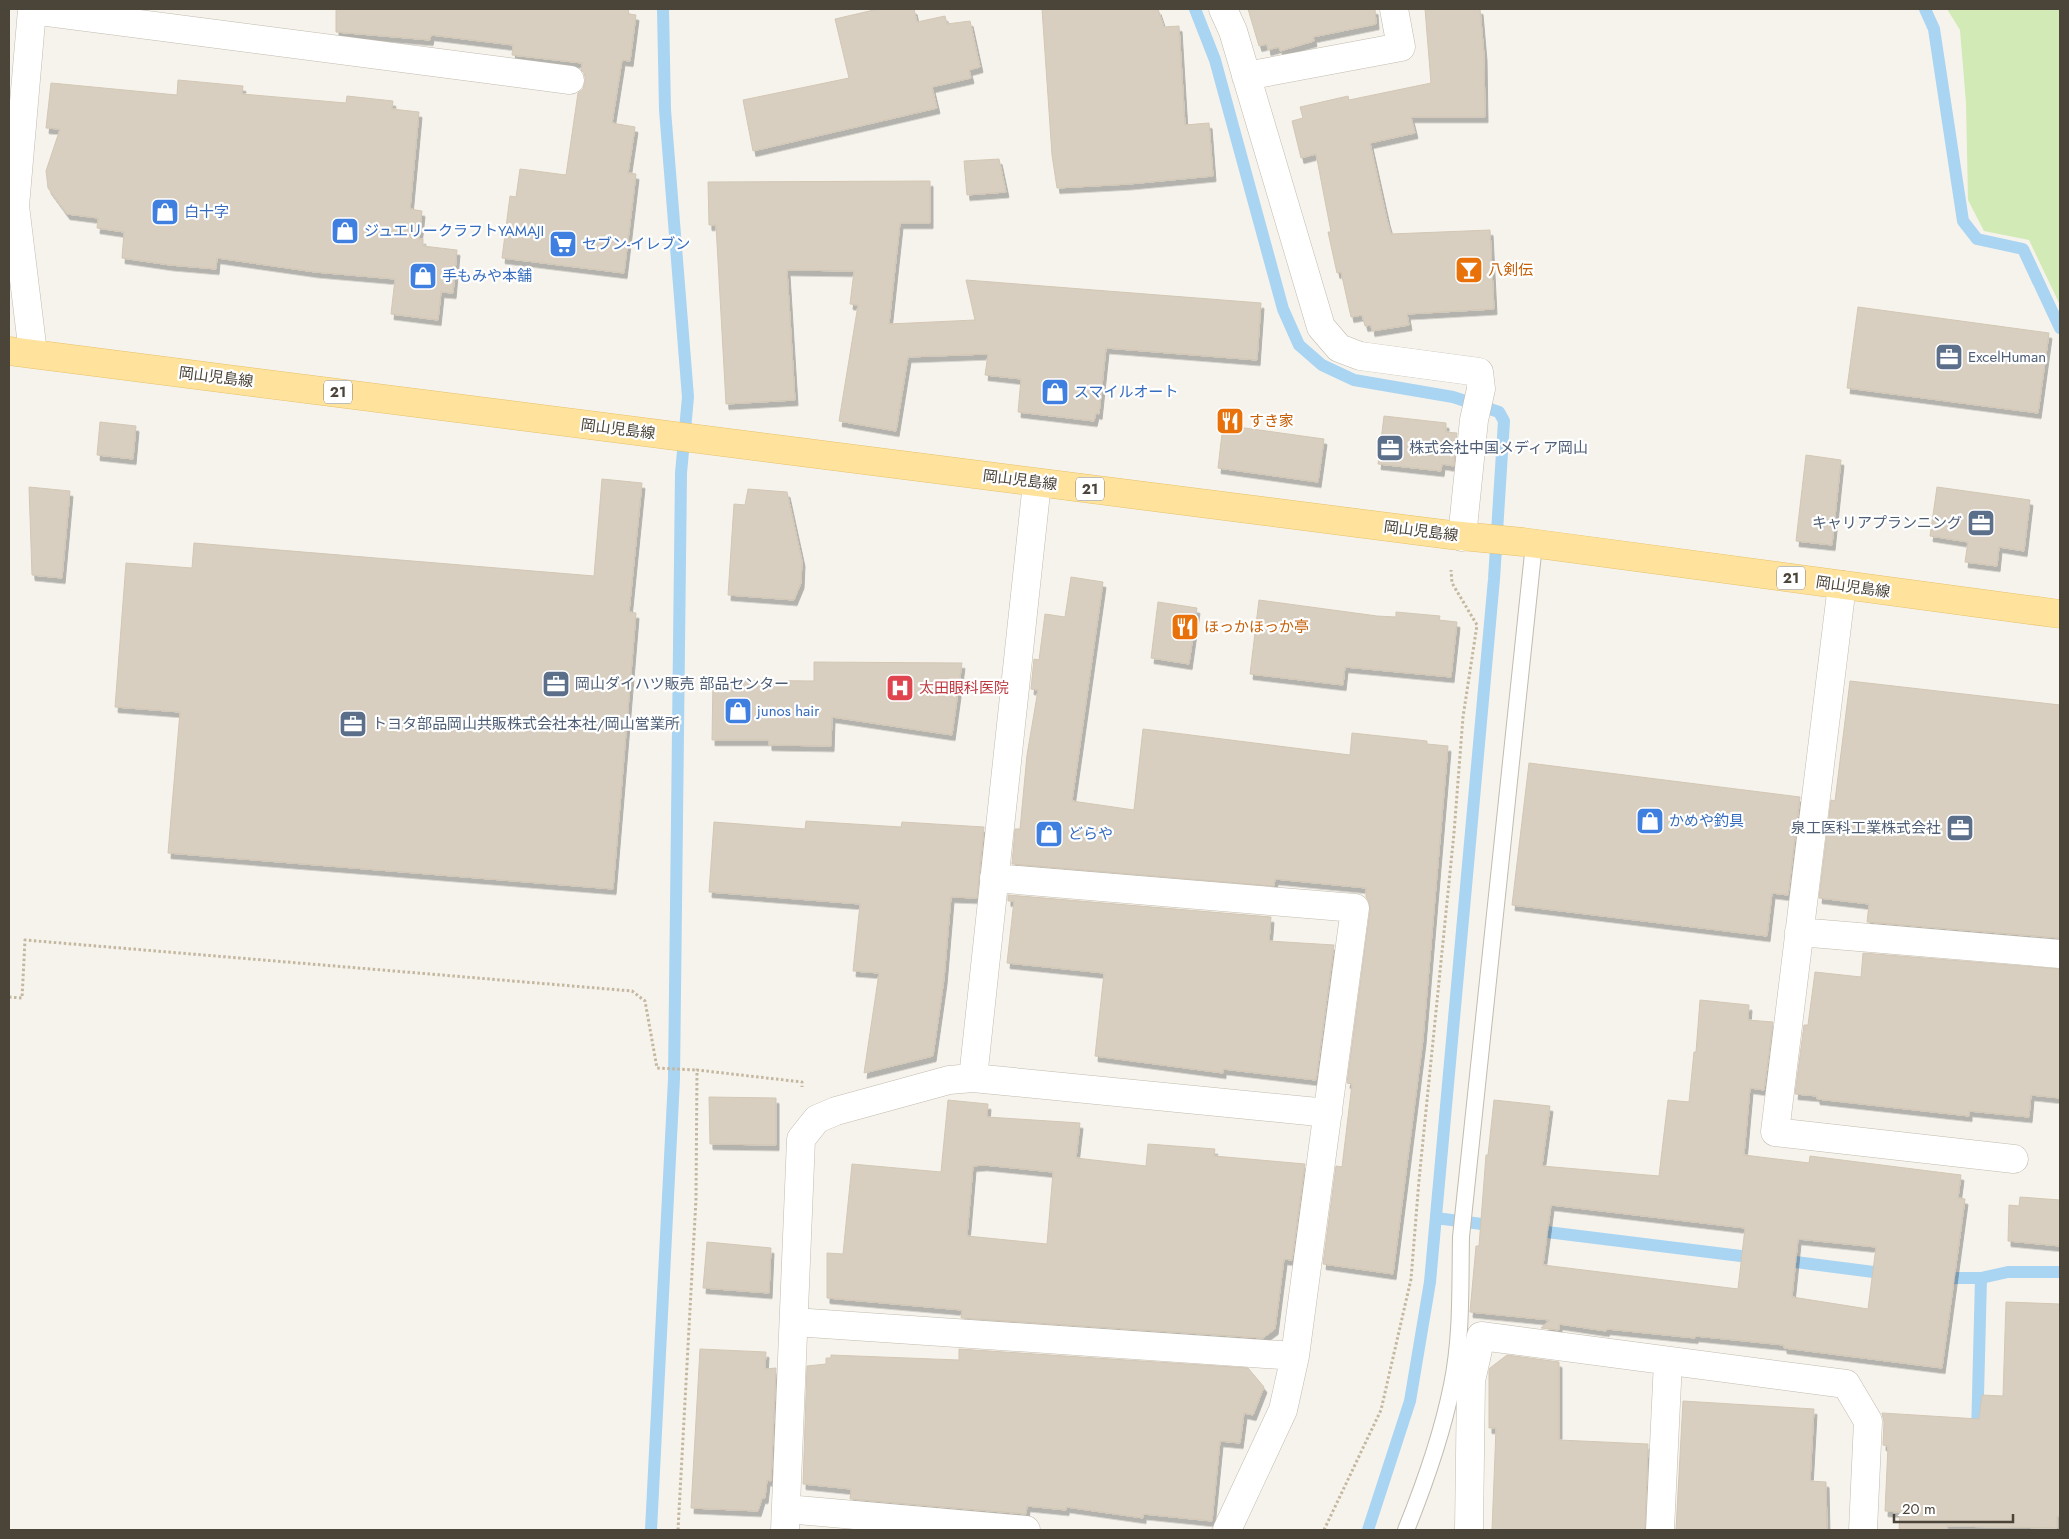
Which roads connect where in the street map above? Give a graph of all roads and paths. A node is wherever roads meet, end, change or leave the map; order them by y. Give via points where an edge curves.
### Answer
1 (1223, 9) edge
2 (1394, 9) edge
3 (1246, 76) junction
4 (570, 80) dead end
5 (21, 352) edge
6 (1037, 483) junction
7 (1471, 538) junction
8 (1528, 543) junction
9 (1451, 565) dead end
10 (1842, 585) junction
11 (2060, 614) edge
12 (994, 878) junction
13 (1799, 932) junction
14 (2060, 954) edge
15 (10, 997) edge
16 (698, 1070) junction
17 (973, 1078) junction
18 (1328, 1112) junction
19 (801, 1139) junction
20 (2014, 1159) dead end
21 (794, 1322) junction
22 (1295, 1356) junction
23 (1668, 1361) junction
24 (786, 1520) edge
25 (678, 1530) edge
26 (1026, 1530) edge
27 (1228, 1530) edge
28 (1324, 1530) edge
29 (1406, 1530) edge
30 (1469, 1530) edge
31 (1660, 1530) edge
32 (1863, 1530) edge

1 - 3 street
2 - 3 street via 1401,47
3 - 7 street via 1321,327 1339,348 1360,356 1479,372 1481,389 1474,420
4 - 5 street via 32,10 16,206
5 - 6 main road, 岡山児島線 / 21
6 - 7 main road, 岡山児島線 / 21
6 - 12 street
7 - 8 main road, 岡山児島線 / 21
8 - 10 main road, 岡山児島線 / 21
8 - 29 lane via 1461,1237 1459,1334 1452,1385 1425,1482
9 - 28 path via 1452,583 1476,625 1463,717 1411,1278 1381,1410
10 - 11 main road, 岡山児島線 / 21
10 - 13 street
12 - 17 street
12 - 18 street via 1355,908
13 - 14 street
13 - 20 street via 1775,1132
15 - 16 path via 22,998 25,940 632,991 645,1001 656,1068
16 - 19 path via 802,1082
16 - 25 path via 696,1199
17 - 18 street
17 - 19 street via 949,1080 836,1110 816,1119
18 - 22 street
19 - 21 street
21 - 22 street
21 - 24 street
22 - 27 street via 1284,1410
23 - 30 street via 1481,1336 1471,1381
23 - 31 street
23 - 32 street via 1846,1384 1868,1420
24 - 26 street

